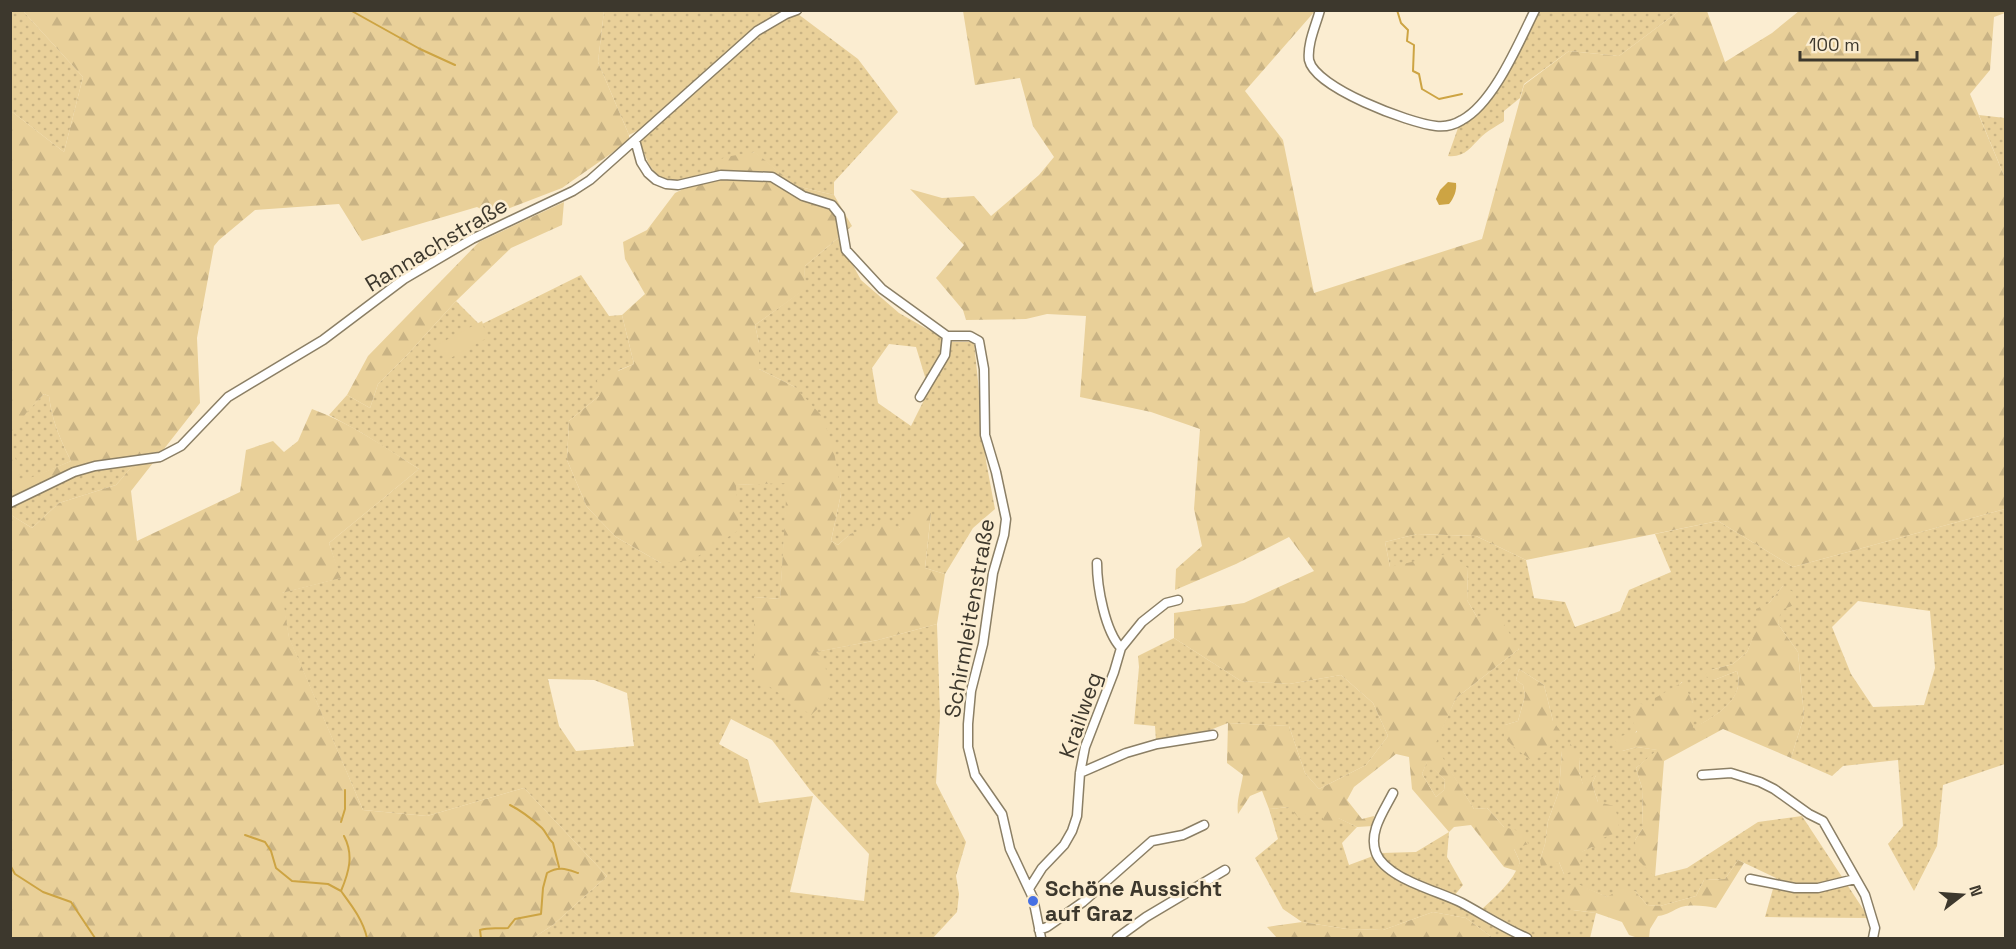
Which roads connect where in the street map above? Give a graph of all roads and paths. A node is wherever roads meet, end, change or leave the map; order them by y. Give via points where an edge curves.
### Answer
1 (797, 10) edge
2 (1320, 10) edge
3 (1535, 10) edge
4 (635, 140) junction
5 (947, 336) junction
6 (920, 398) dead end
7 (10, 503) edge
8 (1097, 563) dead end
9 (1178, 600) dead end
10 (1121, 648) junction
11 (1213, 735) dead end
12 (1080, 773) junction
13 (1702, 775) dead end
14 (1392, 793) dead end
15 (1204, 825) dead end
16 (1225, 870) dead end
17 (1750, 879) dead end
18 (1855, 879) junction
19 (1030, 887) junction
20 (1040, 934) edge
21 (1118, 939) edge
22 (1527, 939) edge
23 (1873, 939) edge

1 - 4 street, Rannachstraße via 757,32
2 - 3 street via 1310,60 1326,82 1400,117 1438,126 1464,120 1481,104 1510,61
4 - 5 street, Schirmleitenstraße via 648,173 666,184 681,185 721,175 772,177 803,196 832,205 840,215 850,256 892,297
4 - 7 street, Rannachstraße via 607,167 573,191 472,239 385,292 323,340 242,387 181,446 160,457 74,472
5 - 6 street via 945,355
5 - 19 street, Schirmleitenstraße via 970,336 979,341 984,369 985,435 1006,519 971,692 968,747 975,775 1002,814 1010,849
8 - 10 street, Krailweg via 1106,616
9 - 10 street, Krailweg via 1166,603 1142,622
10 - 12 street, Krailweg via 1085,747
11 - 12 street via 1157,744
12 - 19 street, Krailweg via 1072,831
13 - 18 street via 1731,773 1760,782 1823,821
14 - 22 street via 1374,830 1376,854 1382,864 1407,881 1459,902
15 - 20 street via 1183,835 1152,841
16 - 21 street via 1146,917
17 - 18 street via 1795,888 1818,888
18 - 23 street via 1872,912
19 - 20 street, Schirmleitenstraße

